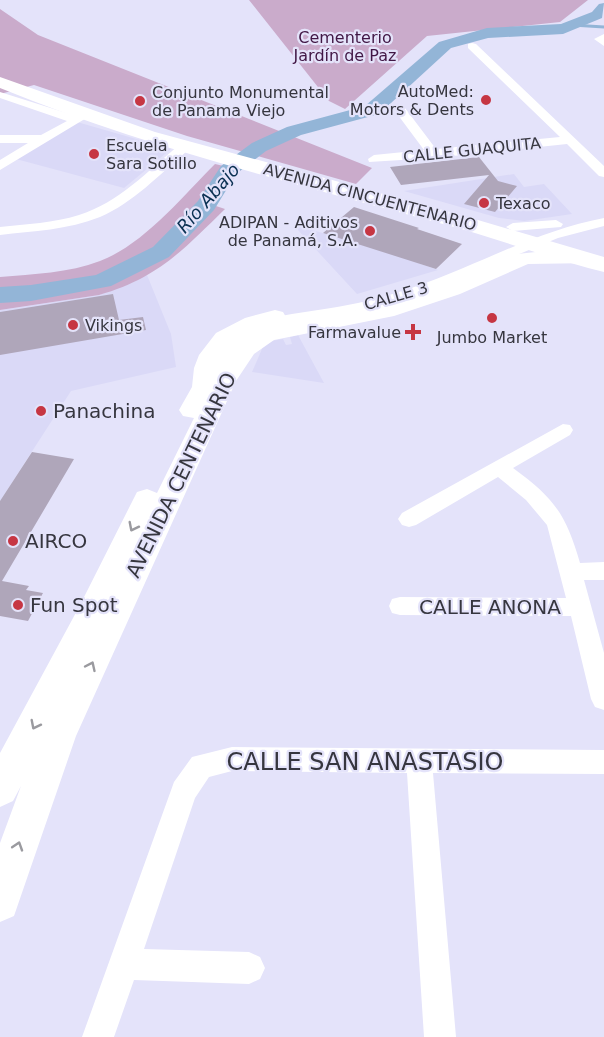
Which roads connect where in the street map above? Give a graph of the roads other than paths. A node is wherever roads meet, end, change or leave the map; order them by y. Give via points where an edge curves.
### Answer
1 (472, 46) dead end
2 (0, 74) edge
3 (0, 82) edge
4 (1, 95) edge
5 (401, 111) dead end
6 (82, 117) junction
7 (0, 139) edge
8 (43, 139) junction
9 (569, 140) junction
10 (183, 148) junction
11 (433, 154) junction
12 (220, 155) junction
13 (374, 159) dead end
14 (0, 166) edge
15 (604, 173) edge
16 (604, 222) edge
17 (0, 231) edge
18 (506, 241) junction
19 (565, 242) junction
20 (598, 260) edge
21 (205, 385) junction
22 (563, 430) dead end
23 (498, 467) junction
24 (409, 519) dead end
25 (604, 571) edge
26 (571, 572) junction
27 (400, 606) dead end
28 (580, 607) junction
29 (604, 699) edge
30 (419, 761) junction
31 (604, 762) edge
32 (0, 789) edge
33 (0, 902) edge
34 (124, 964) junction
35 (249, 968) dead end
36 (98, 1037) edge
37 (440, 1037) edge

1 - 9 street
2 - 12 main road, AVENIDA CINCUENTENARIO
3 - 6 main road, AVENIDA CINCUENTENARIO
4 - 6 street
5 - 11 street
6 - 8 street
6 - 10 main road, AVENIDA CINCUENTENARIO
7 - 8 street
8 - 14 street
9 - 11 street, CALLE GUAQUITA
9 - 15 street
10 - 12 main road, AVENIDA CINCUENTENARIO
10 - 17 street via 118,201 95,214
11 - 13 street, CALLE GUAQUITA
12 - 18 main road, AVENIDA CINCUENTENARIO
16 - 18 street via 541,226
16 - 19 street
16 - 21 street, CALLE 3 via 530,242 473,271 377,303 262,327 231,345
18 - 19 main road, AVENIDA CINCUENTENARIO
18 - 20 main road, AVENIDA CINCUENTENARIO
18 - 20 main road, AVENIDA CENTENARIO via 555,256
18 - 21 main road, AVENIDA CENTENARIO via 426,280 237,329 212,351 205,369
33 -> 18 main road, AVENIDA CENTENARIO via 57,736 224,380 246,349 260,338 282,331 349,319 452,289
19 - 20 main road, AVENIDA CINCUENTENARIO
21 -> 32 main road, AVENIDA CENTENARIO
22 - 23 street
23 - 24 street
23 - 26 street via 536,495 550,511 560,530
25 - 26 street
26 - 28 street
27 - 28 street, CALLE ANONA
28 - 29 street
30 - 31 street, CALLE SAN ANASTASIO
30 - 34 street, CALLE SAN ANASTASIO via 232,759 201,766 184,791
30 - 37 street
34 - 35 street
34 - 36 street, CALLE SAN ANASTASIO

